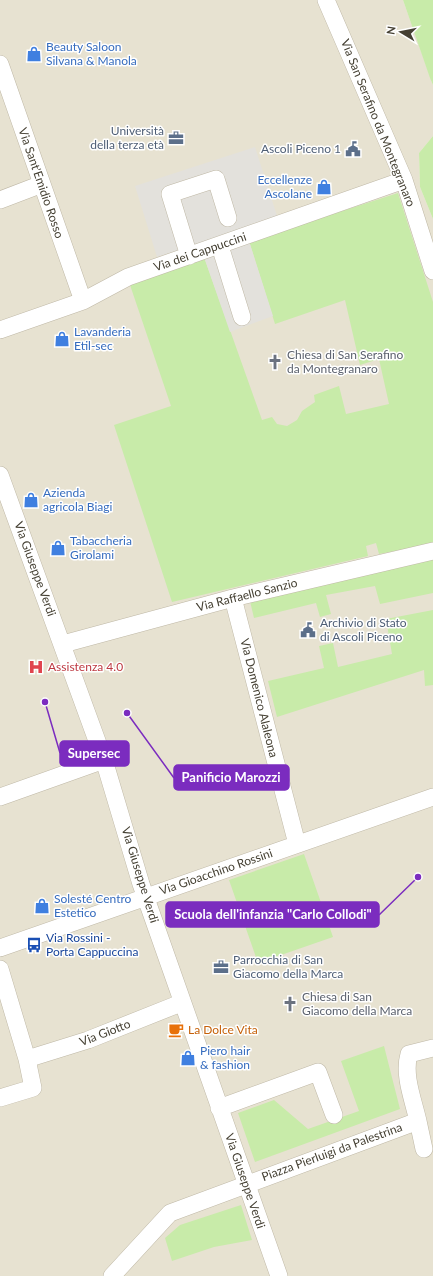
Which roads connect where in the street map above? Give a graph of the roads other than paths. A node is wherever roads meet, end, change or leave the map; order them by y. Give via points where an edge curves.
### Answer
1 (326, 0) edge
2 (0, 64) edge
3 (404, 180) junction
4 (42, 184) junction
5 (0, 200) edge
6 (228, 218) dead end
7 (227, 243) junction
8 (189, 256) junction
9 (433, 271) edge
10 (83, 301) junction
11 (242, 317) dead end
12 (0, 330) edge
13 (0, 475) edge
14 (433, 551) edge
15 (233, 598) junction
16 (63, 644) junction
17 (104, 760) junction
18 (0, 797) edge
19 (433, 797) edge
20 (297, 844) junction
21 (145, 897) junction
22 (0, 948) edge
23 (0, 969) edge
24 (181, 1003) junction
25 (7, 1020) edge
26 (433, 1048) edge
27 (27, 1059) junction
28 (0, 1098) edge
29 (219, 1108) junction
30 (334, 1115) dead end
31 (418, 1121) junction
32 (424, 1149) dead end
33 (246, 1183) junction
34 (112, 1276) edge
35 (279, 1276) edge

1 - 3 street, Via San Serafino da Montegranaro
2 - 4 street, Via Sant'Emidio Rosso
3 - 7 street, Via dei Cappuccini
3 - 9 street, Via San Serafino da Montegranaro
4 - 5 street
4 - 10 street, Via Sant'Emidio Rosso
6 - 8 street via 216,179 170,194
7 - 8 street, Via dei Cappuccini
7 - 11 street
8 - 10 street, Via dei Cappuccini via 128,277
10 - 12 street, Via dei Cappuccini
13 - 16 street, Via Giuseppe Verdi
14 - 15 street, Via Raffaello Sanzio
15 - 16 street, Via Raffaello Sanzio
15 - 20 street, Via Domenico Alaleona
16 - 17 street, Via Giuseppe Verdi
17 - 18 street
17 - 21 street, Via Giuseppe Verdi
19 - 20 street, Via Gioacchino Rossini
20 - 21 street, Via Gioacchino Rossini
21 - 22 street, Via Gioacchino Rossini
21 - 24 street, Via Giuseppe Verdi
23 - 25 street
24 - 27 street, Via Giotto via 88,1040
24 - 29 street, Via Giuseppe Verdi
25 - 27 street
26 - 31 street, Piazza Pierluigi da Palestrina via 409,1054 407,1062 407,1076
27 - 28 street via 33,1088
29 - 30 street via 318,1072
29 - 33 street, Via Giuseppe Verdi
31 - 32 street, Piazza Pierluigi da Palestrina
31 - 33 street, Piazza Pierluigi da Palestrina
33 - 34 street, Piazza Pierluigi da Palestrina via 170,1213
33 - 35 street, Via Giuseppe Verdi

